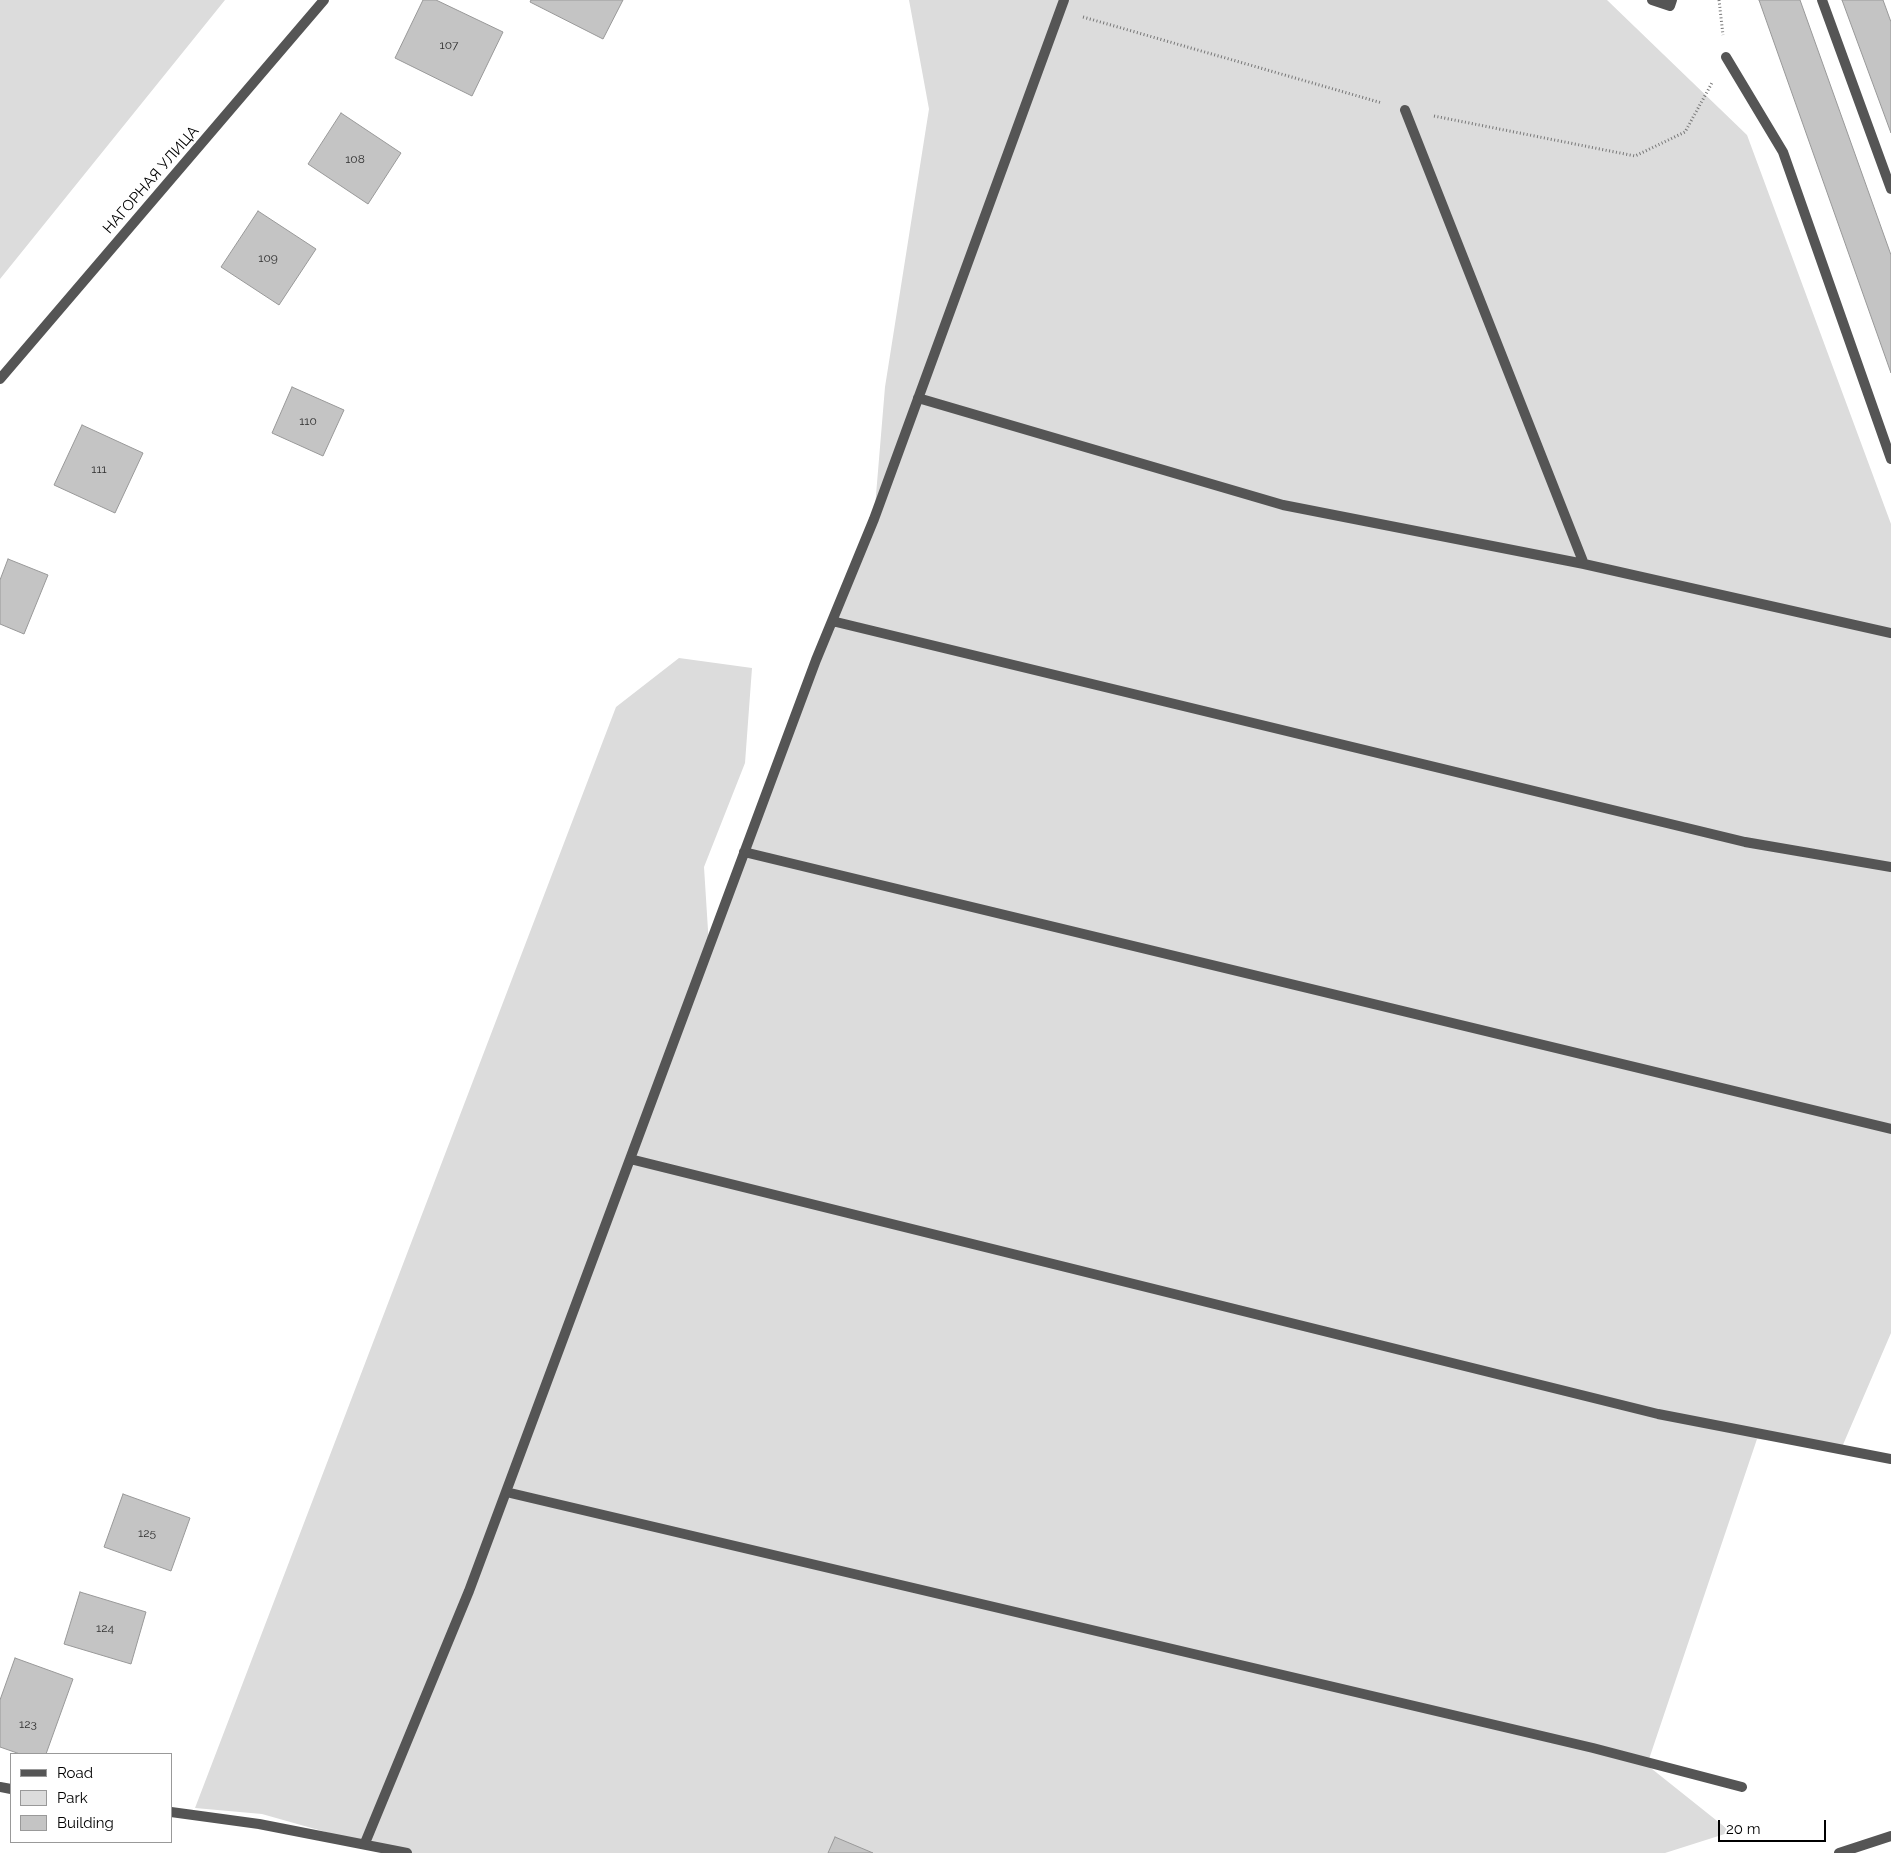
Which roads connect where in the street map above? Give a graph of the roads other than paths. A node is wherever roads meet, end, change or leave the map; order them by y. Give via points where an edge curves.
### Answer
1 (324, 0) edge
2 (1652, 0) edge
3 (1672, 0) edge
4 (1822, 0) edge
5 (1063, 5) edge
6 (1726, 57) road end
7 (1405, 110) road end
8 (1891, 189) edge
9 (0, 379) edge
10 (918, 398) junction
11 (1891, 458) edge
12 (1584, 564) junction
13 (832, 621) junction
14 (1891, 633) edge
15 (744, 852) junction
16 (1891, 867) edge
17 (1891, 1129) edge
18 (630, 1159) junction
19 (1891, 1459) edge
20 (506, 1492) junction
21 (1742, 1787) dead end
22 (172, 1812) edge
23 (1891, 1836) edge
24 (365, 1843) junction
25 (407, 1853) edge
26 (1839, 1853) edge

1 - 9 street, НАГОРНАЯ УЛИЦА
2 - 3 street via 1670,6
4 - 8 street
5 - 10 street
6 - 11 street via 1783,152
7 - 12 street
10 - 12 street via 1283,505
10 - 13 street
12 - 14 street
13 - 15 street
13 - 16 street via 1745,842
15 - 17 street
15 - 18 street
18 - 19 street via 1658,1414
18 - 20 street
20 - 21 street via 1573,1744
20 - 24 street via 469,1591
22 - 24 street
23 - 26 street
24 - 25 street

